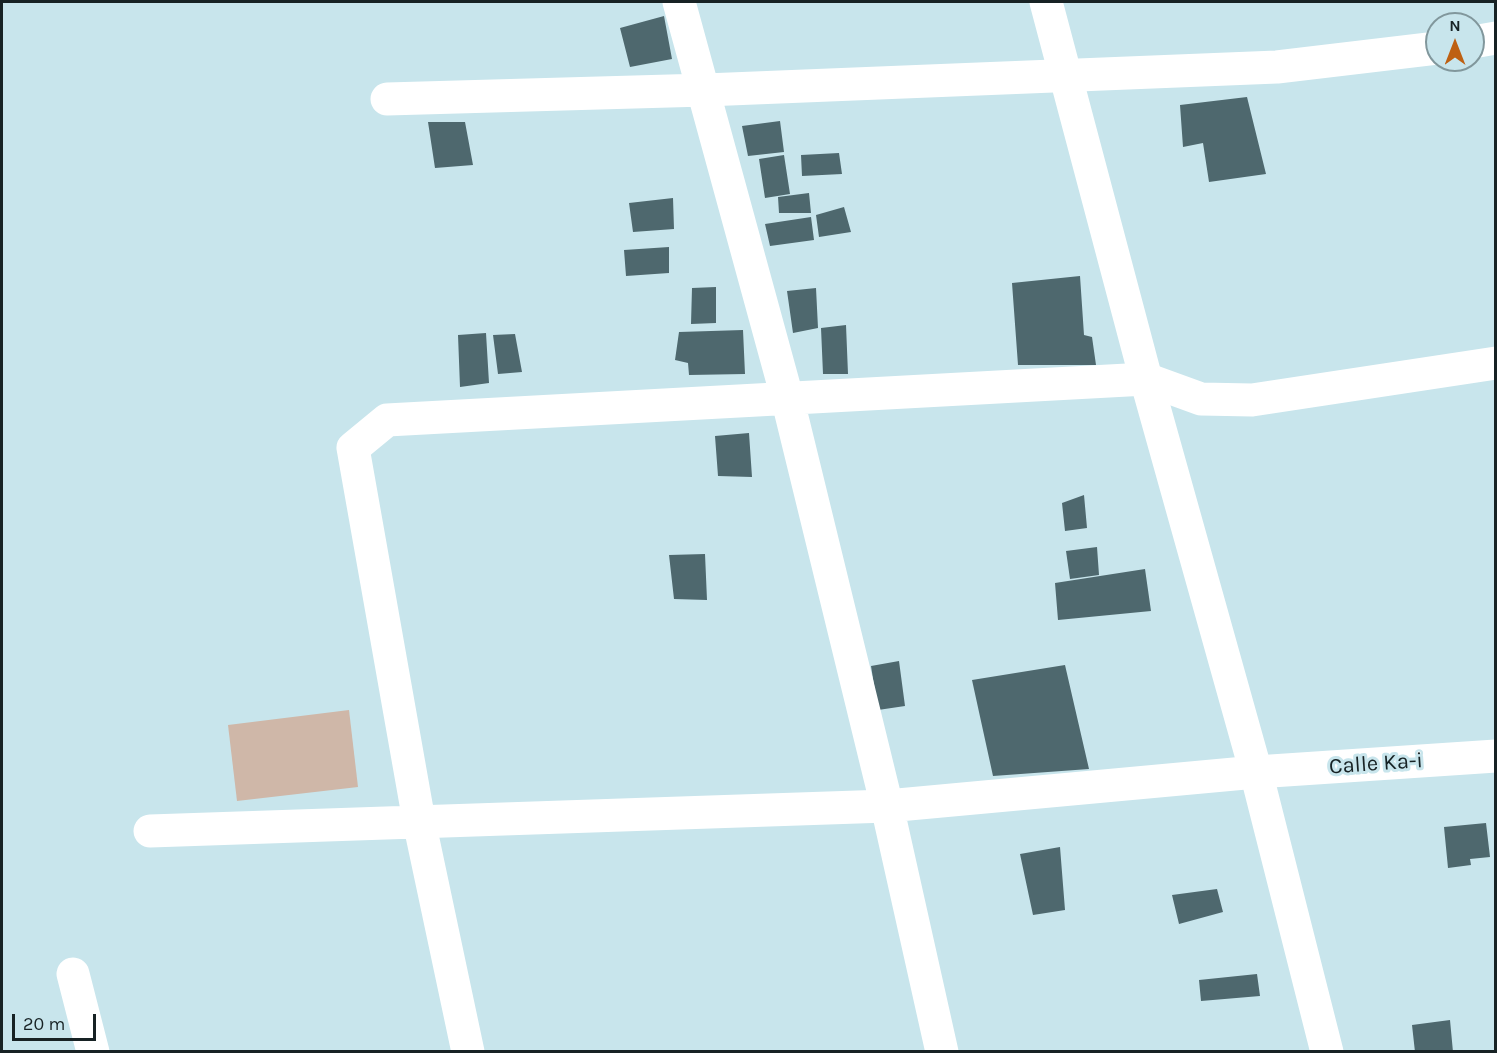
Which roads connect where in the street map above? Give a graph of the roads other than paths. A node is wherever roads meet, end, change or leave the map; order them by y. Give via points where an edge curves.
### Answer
1 (679, 2) edge
2 (1046, 2) edge
3 (1425, 49) edge
4 (1065, 77) junction
5 (705, 90) junction
6 (387, 99) dead end
7 (1496, 363) edge
8 (1146, 379) junction
9 (787, 397) junction
10 (1496, 756) edge
11 (1256, 772) junction
12 (887, 806) junction
13 (419, 821) junction
14 (150, 831) dead end
15 (74, 974) dead end
16 (93, 1052) edge
17 (468, 1052) edge
18 (942, 1052) edge
19 (1327, 1052) edge

1 - 5 street
2 - 4 street
3 - 4 street via 1277,67
4 - 5 street
4 - 8 street
5 - 6 street
5 - 9 street
7 - 8 street via 1252,400 1201,399
8 - 9 street
8 - 11 street
9 - 12 street
9 - 13 street via 387,420 353,448
10 - 11 street, Calle Ka-i
11 - 12 street, Calle Ka-i
11 - 19 street
12 - 13 street, Calle Ka-i
12 - 18 street
13 - 14 street, Calle Ka-i
13 - 17 street
15 - 16 street

